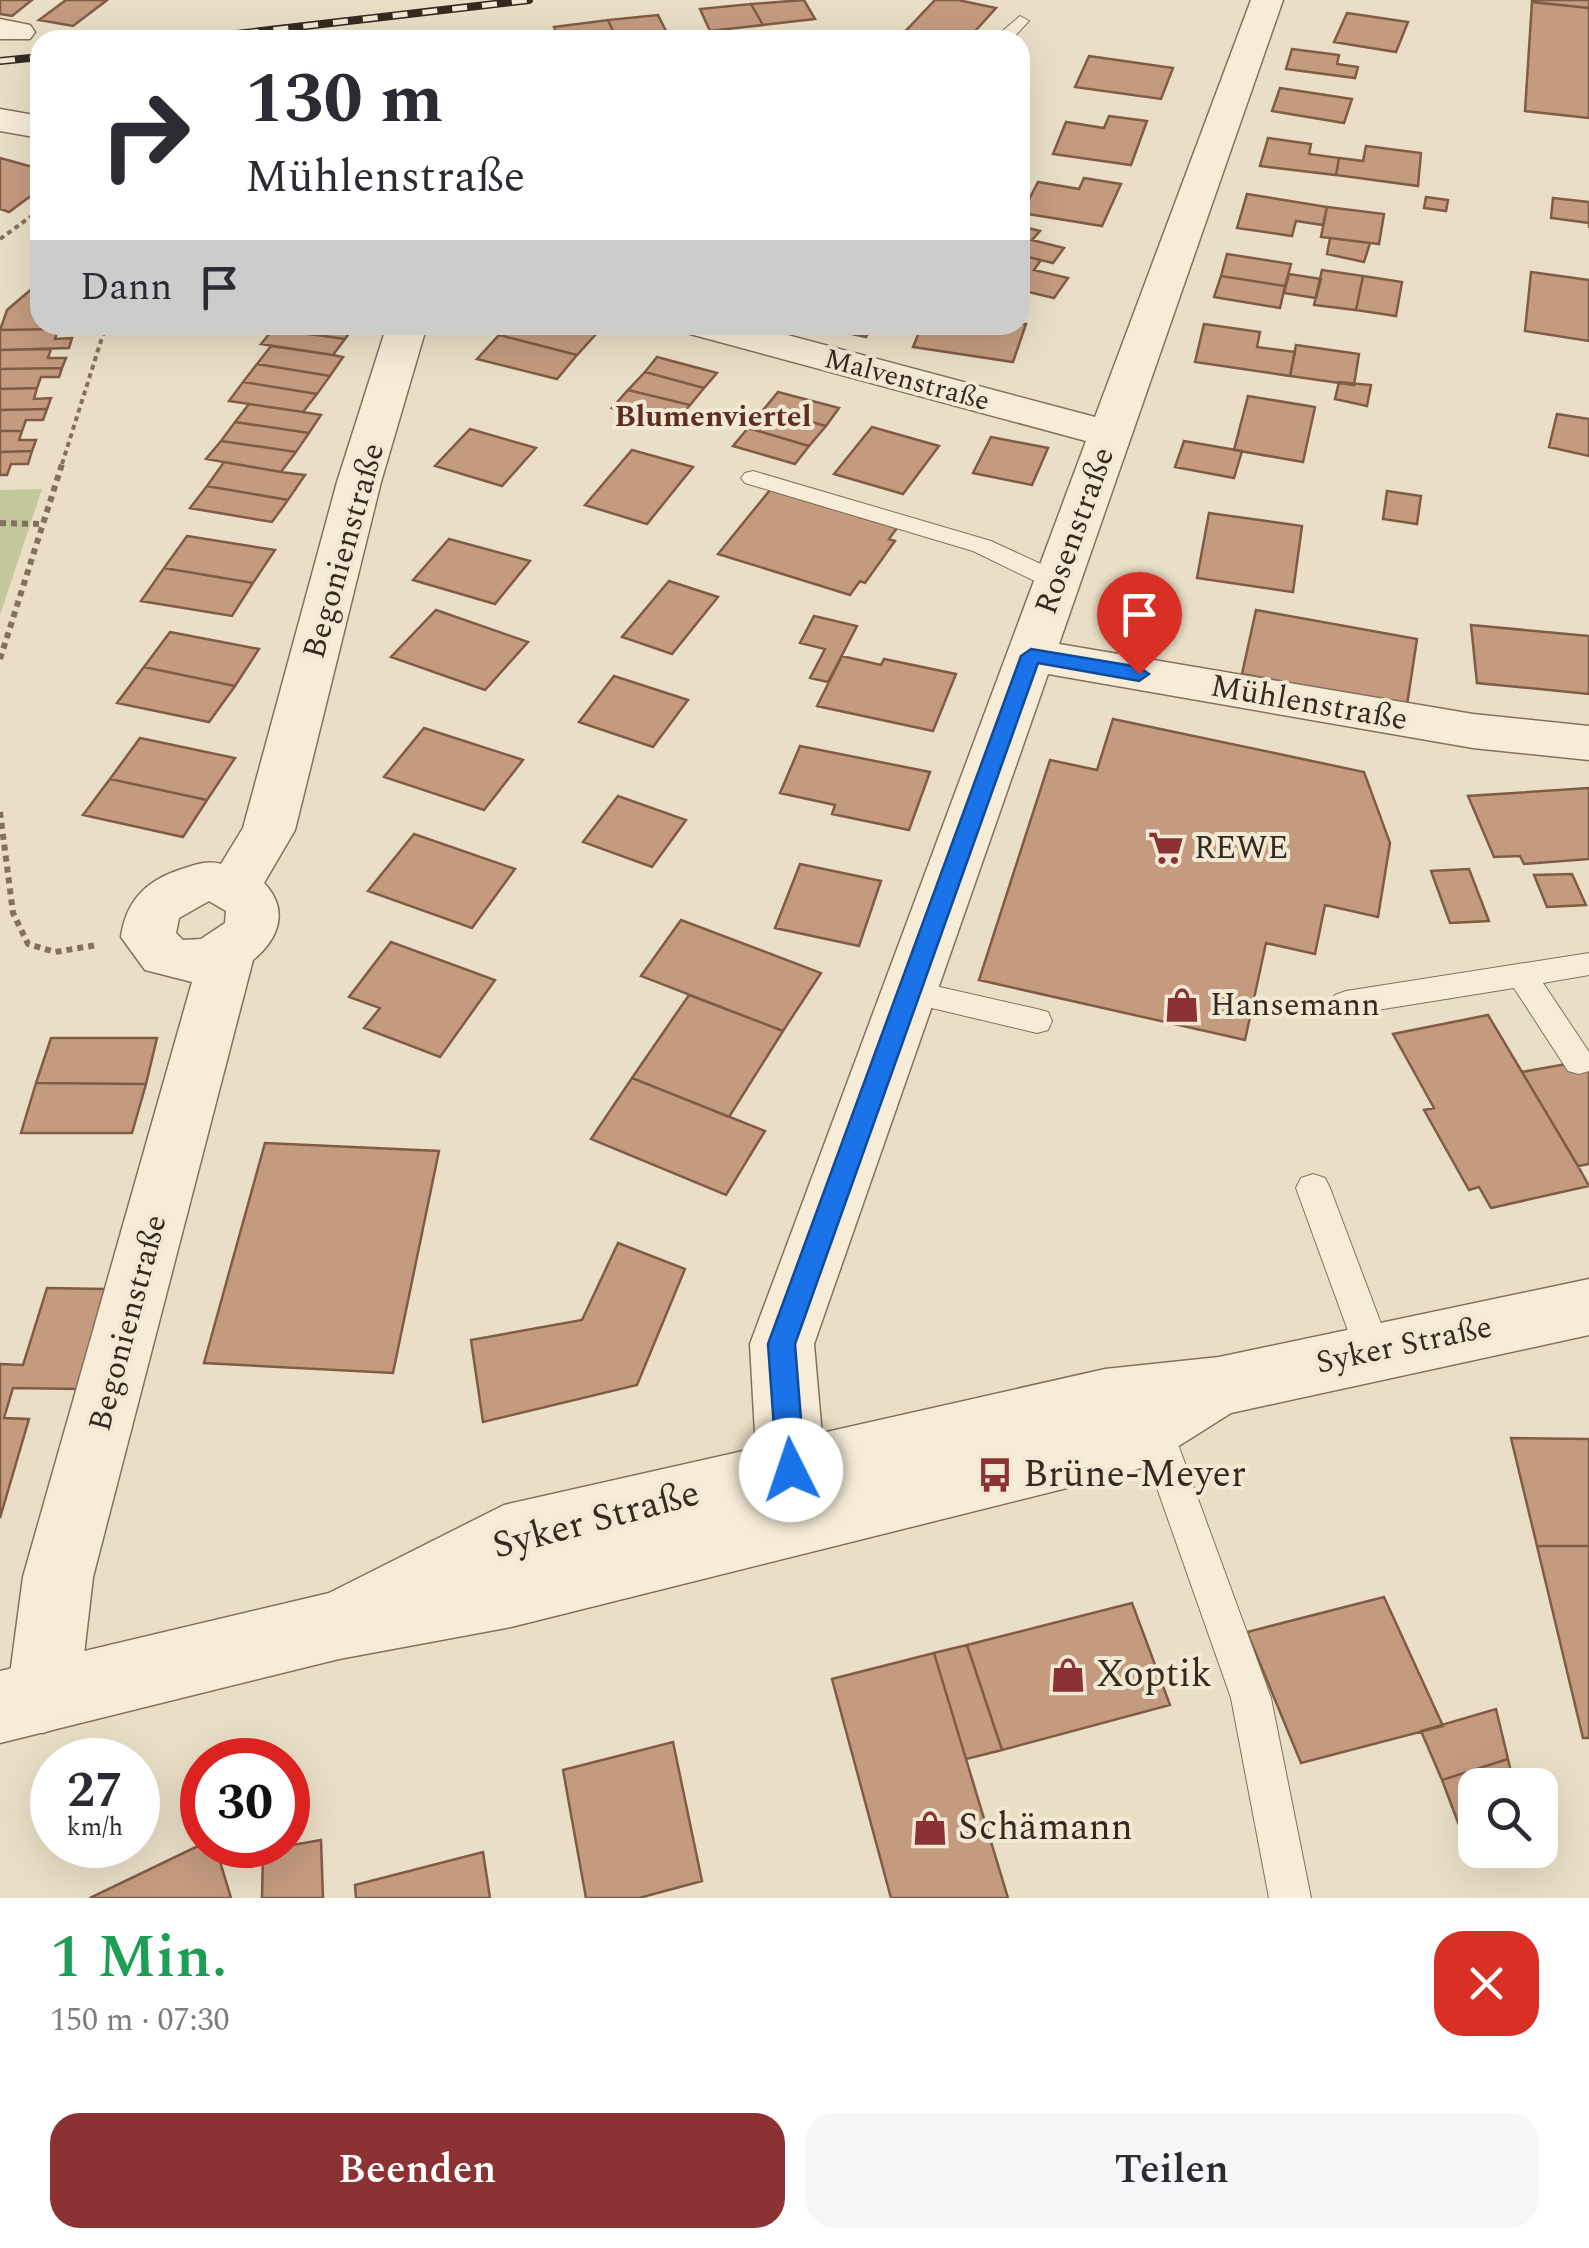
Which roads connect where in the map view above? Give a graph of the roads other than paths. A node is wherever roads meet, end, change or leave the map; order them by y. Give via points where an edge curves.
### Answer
1 (1267, 0) edge
2 (1020, 22) dead end
3 (1012, 30) edge
4 (0, 120) edge
5 (30, 125) edge
6 (404, 335) edge
7 (741, 335) edge
8 (1110, 434) junction
9 (754, 478) dead end
10 (1056, 581) junction
11 (1031, 656) junction
12 (1589, 743) edge
13 (235, 886) junction
14 (228, 952) junction
15 (1589, 964) edge
16 (1522, 975) junction
17 (909, 992) junction
18 (1346, 1003) dead end
19 (1037, 1021) dead end
20 (1579, 1062) dead end
21 (1313, 1188) dead end
22 (1589, 1307) edge
23 (1374, 1350) junction
24 (1147, 1410) junction
25 (798, 1495) junction
26 (14, 1700) edge
27 (1290, 1898) edge

1 - 8 street, Rosenstraße
2 - 3 lane
4 - 5 street
6 - 13 street, Begonienstraße via 269,830
7 - 8 street, Malvenstraße
8 - 10 street, Rosenstraße
9 - 10 lane via 982,546
10 - 11 street, Rosenstraße
11 - 12 street, Mühlenstraße via 1473,731
11 - 17 street, Rosenstraße
13 - 14 street, Begonienstraße via 251,898 256,917
13 - 14 street via 198,884 162,899 149,918 148,937 165,955 195,961
14 - 26 street, Begonienstraße via 58,1577
15 - 16 lane
16 - 18 lane
16 - 20 lane
17 - 19 lane
17 - 25 street, Rosenstraße via 782,1344
21 - 23 lane
22 - 23 street, Syker Straße
23 - 24 street, Syker Straße
24 - 25 street, Syker Straße via 1123,1444
24 - 27 lane via 1251,1698
25 - 26 street, Syker Straße via 511,1593 340,1624

